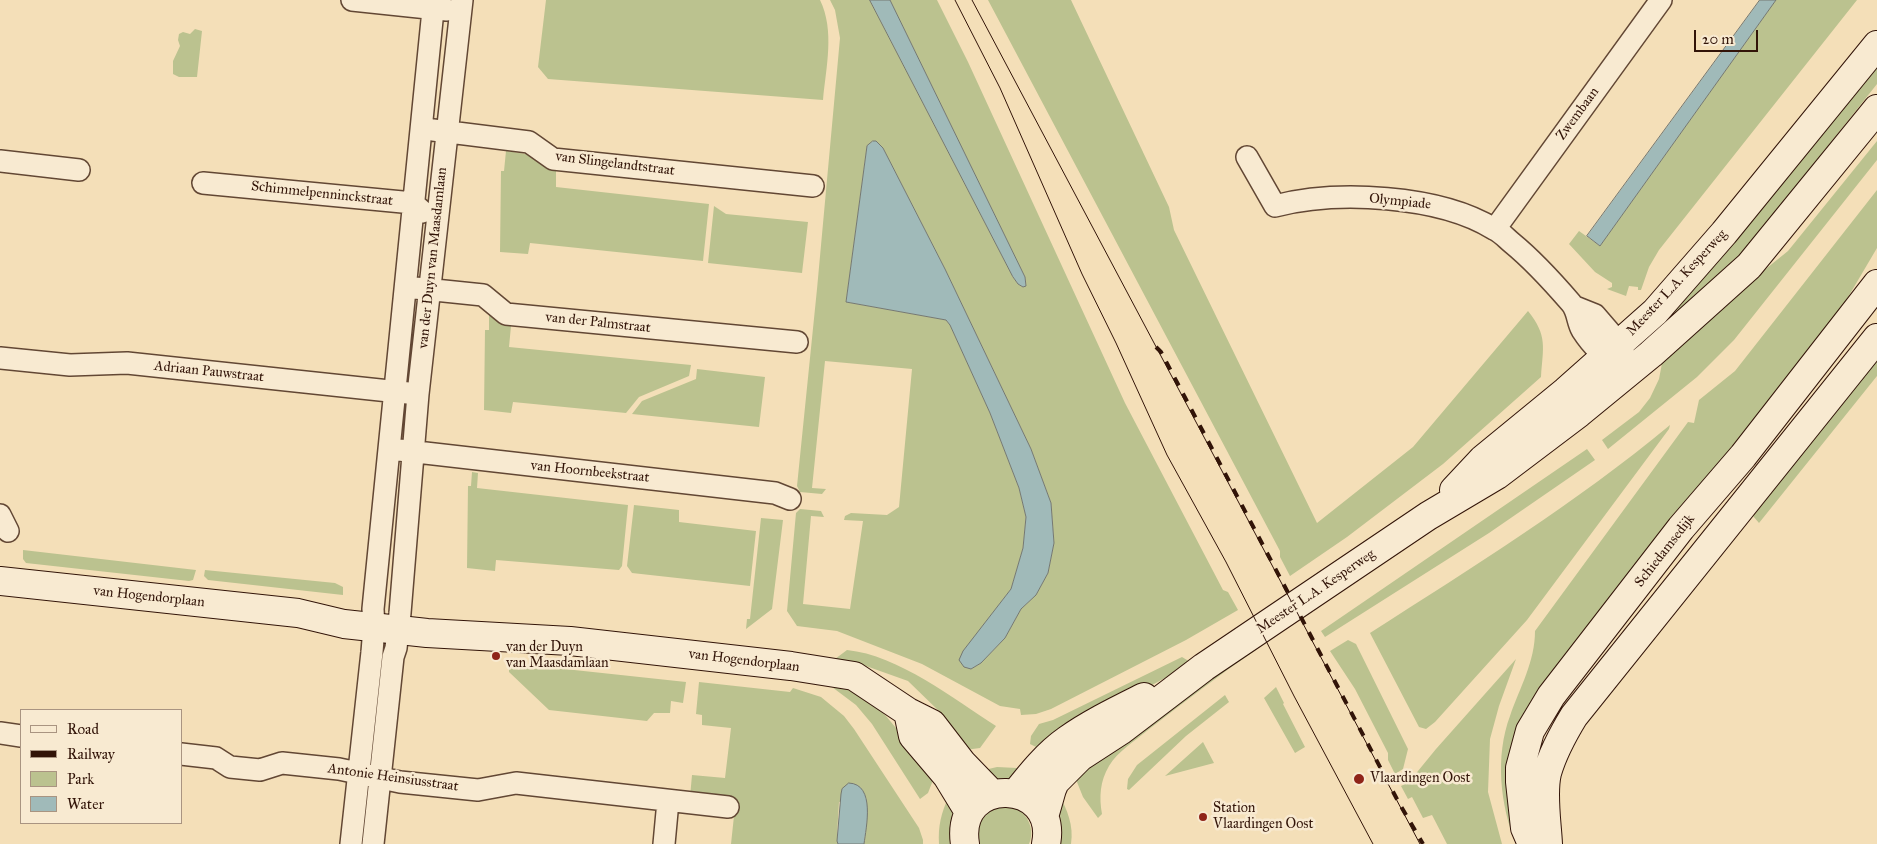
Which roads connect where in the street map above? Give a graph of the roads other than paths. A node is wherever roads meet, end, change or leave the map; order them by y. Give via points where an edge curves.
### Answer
1 (352, 0) edge
2 (1661, 0) edge
3 (433, 4) edge
4 (461, 6) edge
5 (1877, 45) edge
6 (1877, 109) edge
7 (421, 129) junction
8 (447, 131) junction
9 (1247, 157) dead end
10 (0, 161) edge
11 (78, 170) dead end
12 (203, 183) dead end
13 (812, 186) dead end
14 (413, 203) junction
15 (438, 214) junction
16 (1495, 229) junction
17 (1877, 284) edge
18 (406, 287) junction
19 (430, 289) junction
20 (1877, 338) edge
21 (797, 342) dead end
22 (1612, 351) junction
23 (0, 358) edge
24 (1631, 371) junction
25 (394, 392) junction
26 (418, 394) junction
27 (389, 448) junction
28 (413, 451) junction
29 (790, 499) dead end
30 (1428, 516) junction
31 (0, 581) edge
32 (386, 620) junction
33 (1204, 667) junction
34 (908, 712) junction
35 (0, 733) edge
36 (20, 736) edge
37 (182, 754) edge
38 (359, 773) junction
39 (380, 777) junction
40 (1004, 793) junction
41 (668, 802) junction
42 (728, 808) dead end
43 (970, 812) junction
44 (1044, 817) junction
45 (351, 844) edge
46 (373, 844) edge
47 (664, 844) edge
48 (965, 844) edge
49 (1046, 844) edge
50 (1532, 844) edge
51 (1548, 844) edge

1 - 3 street
2 - 16 street, Zwembaan
3 - 4 street
3 - 7 street, van der Duyn van Maasdamlaan
4 - 8 street, van der Duyn van Maasdamlaan
5 - 22 main road, Meester L.A. Kesperweg via 1724,233 1655,312
6 - 24 main road, Meester L.A. Kesperweg via 1750,266
7 - 8 street, van Slingelandtstraat
7 - 14 street, van der Duyn van Maasdamlaan
8 - 13 street, van Slingelandtstraat via 529,142 553,159
8 - 15 street, van der Duyn van Maasdamlaan
9 - 16 street, Olympiade via 1275,206 1299,200 1363,198 1426,203 1461,212
10 - 11 street
12 - 14 street, Schimmelpenninckstraat
14 - 15 street, Schimmelpenninckstraat via 424,213
14 - 18 street, van der Duyn van Maasdamlaan
15 - 19 street, van der Duyn van Maasdamlaan
16 - 22 street, Olympiade via 1536,263 1575,307 1595,315
17 - 50 main road, Schiedamsedijk via 1551,696 1530,731 1520,768 1525,828
18 - 19 street, van der Palmstraat
18 - 25 street, van der Duyn van Maasdamlaan
19 - 21 street, van der Palmstraat via 483,296 506,314
19 - 26 street, van der Duyn van Maasdamlaan
20 - 51 main road via 1574,716 1558,743 1547,774
22 - 24 street, Olympiade
22 - 30 main road, Meester L.A. Kesperweg via 1483,459
23 - 25 street, Adriaan Pauwstraat via 70,365 127,362
24 - 30 main road, Meester L.A. Kesperweg via 1497,475
25 - 26 street, Adriaan Pauwstraat
25 - 27 street, van der Duyn van Maasdamlaan
26 - 28 street, van der Duyn van Maasdamlaan
27 - 28 street, van Hoornbeekstraat
27 - 32 street, van der Duyn van Maasdamlaan
28 - 29 street, van Hoornbeekstraat via 775,493
28 - 32 street, van der Duyn van Maasdamlaan
30 - 33 main road, Meester L.A. Kesperweg
31 - 32 main road, van Hogendorplaan via 298,613 344,624
32 - 34 main road, van Hogendorplaan via 518,640 570,641 854,676
32 - 38 street, van der Duyn van Maasdamlaan
32 - 39 street, van der Duyn van Maasdamlaan
33 - 40 main road, Meester L.A. Kesperweg via 1110,714 1067,740
33 - 44 main road, Meester L.A. Kesperweg via 1080,757 1056,782
34 - 40 main road, van Hogendorplaan via 932,724 966,767
34 - 43 main road via 913,736 953,785
35 - 36 street
37 - 38 street, Antonie Heinsiusstraat via 216,758 230,767 260,770 282,762
38 - 39 street, Antonie Heinsiusstraat
38 - 45 street, van der Duyn van Maasdamlaan
39 - 41 street, Antonie Heinsiusstraat via 478,790 516,783
39 - 46 street, van der Duyn van Maasdamlaan
40 - 43 main road, Meester L.A. Kesperweg via 979,801
40 - 44 main road, van Hogendorplaan via 1032,802
41 - 42 street, Antonie Heinsiusstraat
41 - 47 street
43 - 48 main road via 964,828
44 - 49 main road

